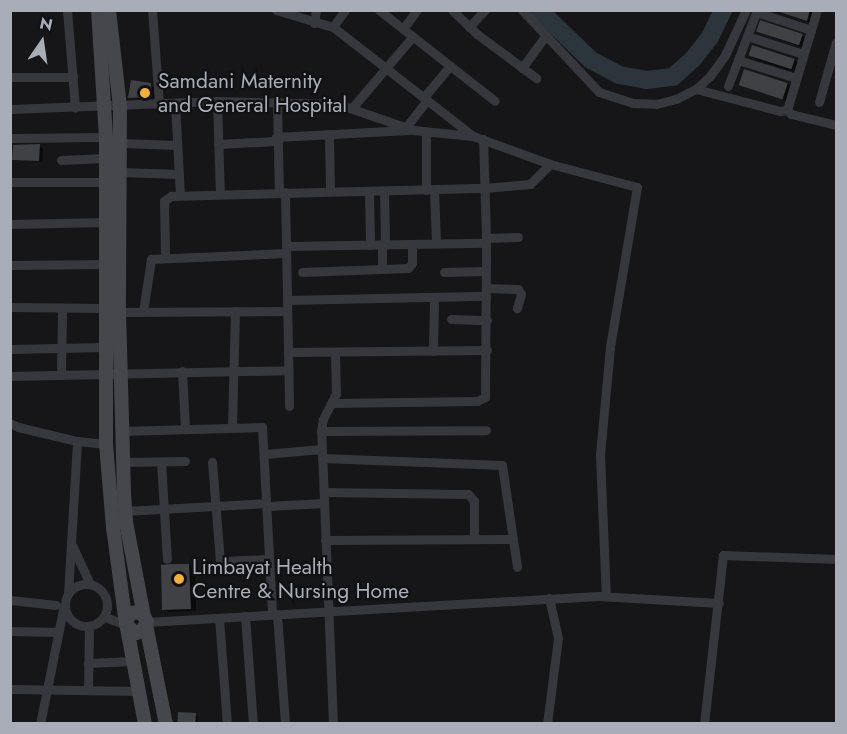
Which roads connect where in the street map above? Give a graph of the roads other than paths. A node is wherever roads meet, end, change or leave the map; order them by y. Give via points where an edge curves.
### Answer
1 (67, 10) edge
2 (98, 10) edge
3 (109, 10) edge
4 (152, 10) edge
5 (276, 10) edge
6 (316, 10) edge
7 (345, 10) edge
8 (379, 10) edge
9 (417, 10) edge
10 (452, 10) edge
11 (485, 10) edge
12 (522, 10) edge
13 (817, 10) edge
14 (753, 11) edge
15 (291, 13) edge
16 (314, 23) junction
17 (333, 27) junction
18 (469, 27) junction
19 (403, 28) junction
20 (811, 30) junction
21 (413, 36) junction
22 (545, 36) junction
23 (747, 36) junction
24 (837, 42) edge
25 (803, 54) junction
26 (738, 60) junction
27 (450, 66) junction
28 (387, 68) junction
29 (522, 68) junction
30 (73, 76) junction
31 (10, 77) edge
32 (536, 78) dead end
33 (796, 78) junction
34 (728, 86) dead end
35 (696, 89) junction
36 (426, 98) junction
37 (277, 100) junction
38 (217, 101) junction
39 (495, 101) dead end
40 (819, 102) dead end
41 (175, 103) junction
42 (159, 104) junction
43 (120, 106) junction
44 (105, 107) junction
45 (75, 108) junction
46 (352, 108) junction
47 (10, 110) edge
48 (787, 110) junction
49 (837, 125) edge
50 (410, 129) junction
51 (426, 132) junction
52 (329, 134) junction
53 (473, 136) junction
54 (106, 137) junction
55 (10, 138) edge
56 (276, 139) junction
57 (483, 140) junction
58 (121, 143) junction
59 (218, 144) junction
60 (177, 145) junction
61 (106, 158) junction
62 (61, 160) dead end
63 (550, 164) junction
64 (121, 172) junction
65 (179, 174) junction
66 (10, 182) edge
67 (106, 182) junction
68 (485, 188) junction
69 (430, 190) junction
70 (369, 191) junction
71 (384, 191) junction
72 (282, 192) junction
73 (330, 192) junction
74 (220, 194) junction
75 (180, 195) junction
76 (106, 222) junction
77 (10, 224) edge
78 (518, 237) dead end
79 (486, 240) junction
80 (436, 243) junction
81 (383, 244) junction
82 (412, 244) junction
83 (370, 245) junction
84 (286, 250) junction
85 (165, 257) junction
86 (105, 264) junction
87 (10, 265) edge
88 (382, 269) junction
89 (486, 271) junction
90 (302, 272) dead end
91 (444, 272) dead end
92 (486, 292) junction
93 (434, 297) junction
94 (287, 300) junction
95 (10, 307) edge
96 (62, 308) junction
97 (104, 308) junction
98 (517, 308) dead end
99 (235, 311) junction
100 (287, 311) junction
101 (119, 312) junction
102 (143, 312) junction
103 (451, 320) dead end
104 (487, 320) junction
105 (105, 347) junction
106 (62, 348) junction
107 (10, 349) edge
108 (487, 350) junction
109 (433, 351) junction
110 (288, 352) junction
111 (335, 352) junction
112 (288, 369) junction
113 (235, 370) junction
114 (183, 371) junction
115 (120, 373) junction
116 (105, 374) junction
117 (61, 375) junction
118 (10, 376) edge
119 (333, 404) junction
120 (289, 406) dead end
121 (10, 423) edge
122 (232, 427) junction
123 (185, 428) junction
124 (486, 430) dead end
125 (120, 431) junction
126 (321, 431) junction
127 (77, 441) junction
128 (106, 444) junction
129 (322, 453) junction
130 (265, 454) junction
131 (184, 461) dead end
132 (122, 462) junction
133 (161, 462) junction
134 (212, 462) dead end
135 (324, 492) junction
136 (324, 504) junction
137 (266, 505) junction
138 (214, 506) junction
139 (163, 509) junction
140 (125, 511) junction
141 (513, 538) junction
142 (474, 539) junction
143 (326, 540) junction
144 (71, 543) junction
145 (167, 559) dead end
146 (268, 559) junction
147 (837, 559) edge
148 (517, 567) dead end
149 (90, 584) junction
150 (606, 596) junction
151 (549, 598) junction
152 (10, 600) edge
153 (63, 600) junction
154 (718, 603) junction
155 (328, 611) junction
156 (274, 614) junction
157 (245, 616) junction
158 (105, 617) junction
159 (219, 618) junction
160 (146, 621) junction
161 (126, 625) junction
162 (89, 627) junction
163 (10, 631) edge
164 (58, 632) junction
165 (133, 661) junction
166 (87, 663) junction
167 (10, 689) edge
168 (47, 689) junction
169 (88, 690) junction
170 (139, 691) junction
171 (40, 723) edge
172 (145, 723) edge
173 (166, 723) edge
174 (226, 723) edge
175 (253, 723) edge
176 (285, 723) edge
177 (333, 723) edge
178 (547, 723) edge
179 (704, 723) edge

1 - 30 street
2 - 44 main road
3 - 43 main road
4 - 42 street
5 - 15 street
6 - 16 street
7 - 17 street
8 - 19 street
9 - 19 street
10 - 18 street
11 - 18 street
12 - 22 street
13 - 20 street
14 - 20 street
14 - 23 street
14 - 35 street via 725,55
15 - 16 street
16 - 17 street
17 - 28 street
18 - 29 street
19 - 21 street
20 - 25 street
21 - 27 street
21 - 28 street
22 - 29 street
22 - 35 street via 589,84 614,99 656,104
23 - 25 street
23 - 26 street
24 - 40 street
25 - 33 street
26 - 33 street
26 - 34 street
27 - 36 street
27 - 39 street
28 - 36 street
28 - 46 street
29 - 32 street
30 - 31 street
30 - 45 street
33 - 48 street
35 - 48 street
36 - 50 street
36 - 53 street
37 - 38 street
37 - 46 street
37 - 56 street
38 - 41 street
38 - 59 street
41 - 42 street
41 - 60 street
42 - 43 street
43 - 44 street
43 - 58 main road
44 - 45 street
44 - 54 main road
45 - 47 street
46 - 50 street
48 - 49 street
50 - 51 street
50 - 52 street
51 - 53 street
51 - 69 street
52 - 56 street
52 - 73 street
53 - 57 street
54 - 55 street
54 - 61 main road
56 - 59 street
56 - 72 street
57 - 63 street
57 - 68 street
58 - 60 street
58 - 64 main road
59 - 74 street
60 - 65 street
61 - 62 street
61 - 67 main road
63 - 68 street via 530,184
63 - 150 street via 637,187 610,347 600,455
64 - 65 street
64 - 101 main road
65 - 75 street
66 - 67 street
67 - 76 main road
68 - 69 street
68 - 79 street
69 - 71 street
69 - 80 street
70 - 71 street
70 - 73 street
70 - 83 street
71 - 81 street
72 - 73 street
72 - 74 street
72 - 84 street
74 - 75 street
75 - 85 street via 166,197 164,201
76 - 77 street
76 - 86 main road
78 - 79 street
79 - 80 street
79 - 89 street
80 - 82 street
81 - 82 street
81 - 83 street
81 - 88 street
82 - 88 street via 410,266
83 - 84 street
84 - 85 street
84 - 94 street
85 - 102 street via 149,262
86 - 87 street
86 - 97 main road
88 - 90 street
89 - 91 street
89 - 92 street
92 - 93 street
92 - 98 street via 518,289 521,294
92 - 104 street
93 - 94 street
93 - 109 street
94 - 100 street
95 - 96 street
96 - 97 street
96 - 106 street
97 - 105 main road
99 - 100 street
99 - 102 street
99 - 113 street
100 - 110 street
101 - 102 street
101 - 115 main road
103 - 104 street
104 - 108 street
105 - 106 street
105 - 116 main road
106 - 107 street
106 - 117 street
108 - 109 street
108 - 119 street via 483,400
109 - 111 street
110 - 111 street
110 - 112 street
111 - 119 street
112 - 113 street
112 - 120 street
113 - 114 street
113 - 122 street
114 - 115 street
114 - 123 street
115 - 116 street
115 - 125 main road
116 - 117 street
116 - 128 main road
117 - 118 street
119 - 126 street via 323,419
121 - 127 street
122 - 123 street
122 - 130 street via 262,427
123 - 125 street
124 - 126 street
125 - 132 main road
126 - 129 street
127 - 128 street
127 - 144 street
128 - 161 main road
129 - 130 street
129 - 135 street
129 - 141 street via 499,464 503,468
130 - 137 street
131 - 133 street
132 - 133 street
132 - 140 main road
133 - 139 street
134 - 138 street
135 - 136 street
135 - 142 street via 468,494 474,501
136 - 137 street
136 - 143 street
137 - 138 street
137 - 146 street
138 - 139 street
138 - 146 street via 220,561
139 - 140 street
139 - 145 street
140 - 160 main road
141 - 142 street
141 - 148 street
142 - 143 street
143 - 155 street
144 - 149 street
144 - 153 street
146 - 156 street
147 - 154 street via 723,555
149 - 153 street via 75,587
149 - 158 street via 107,598
150 - 151 street
150 - 154 street
151 - 155 street
151 - 178 street via 558,638
152 - 153 street
153 - 162 street via 71,620
153 - 164 street
154 - 179 street
155 - 156 street
155 - 177 street
156 - 157 street
156 - 176 street
157 - 159 street
157 - 175 street
158 - 161 street
158 - 162 street
159 - 160 street
159 - 174 street
160 - 161 main road via 142,631 136,633
160 - 173 main road
161 - 165 main road
162 - 166 street
163 - 164 street
164 - 168 street
165 - 166 street
165 - 170 main road
166 - 169 street
167 - 168 street
168 - 169 street
168 - 171 street
169 - 170 street
170 - 172 main road

